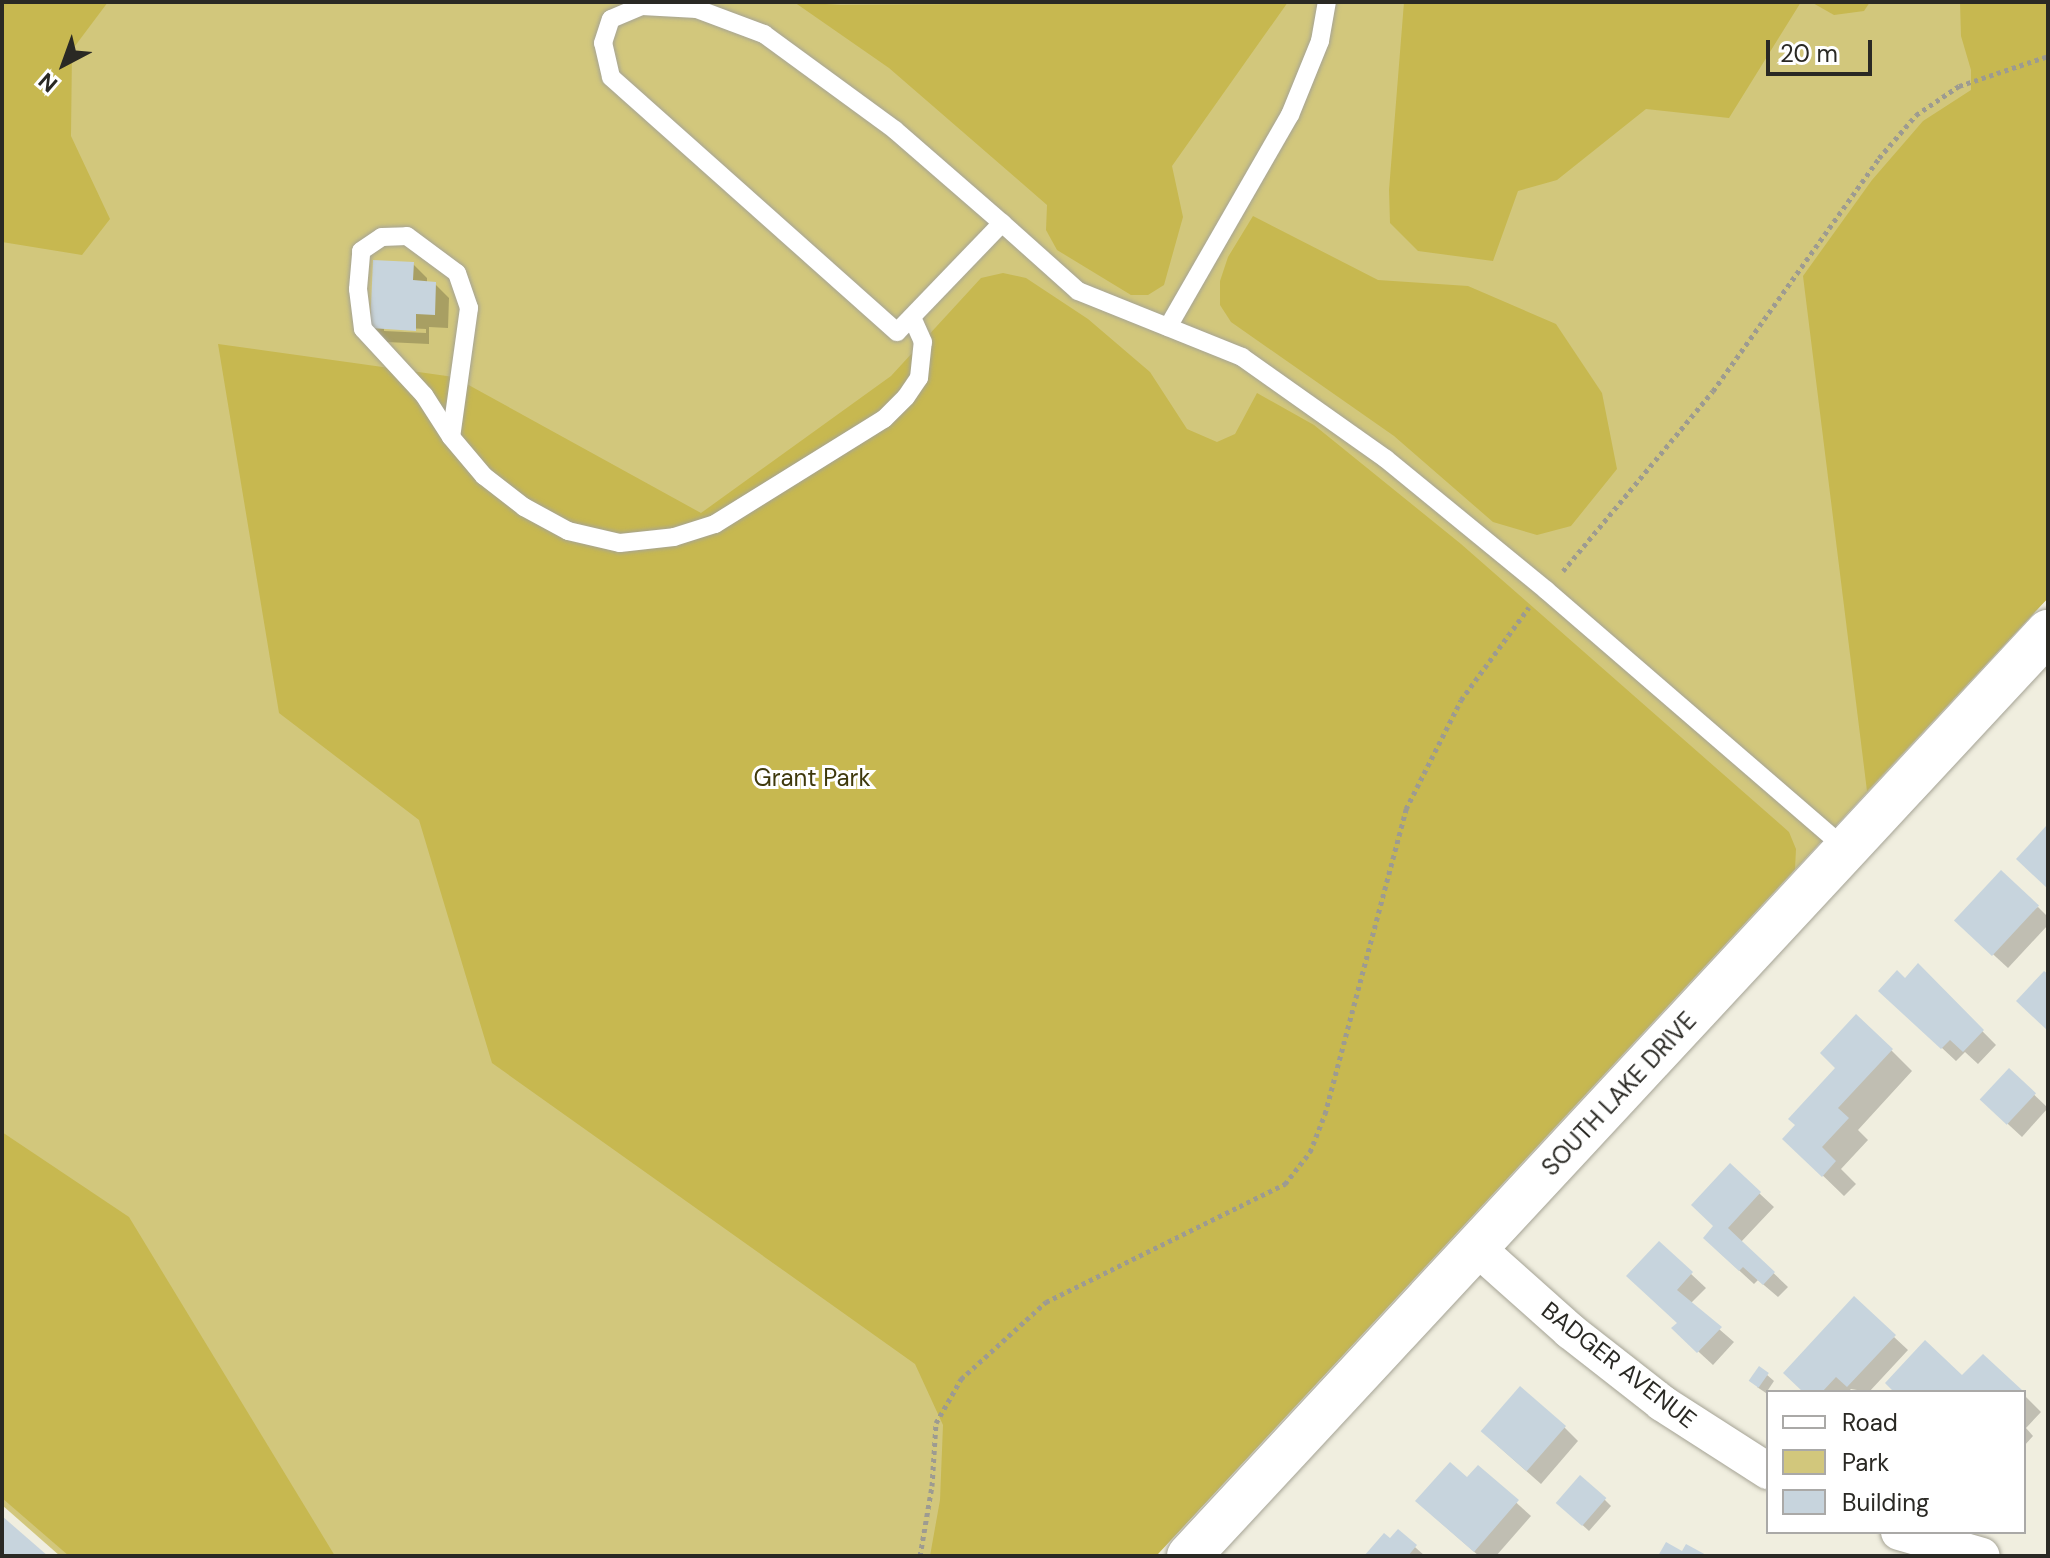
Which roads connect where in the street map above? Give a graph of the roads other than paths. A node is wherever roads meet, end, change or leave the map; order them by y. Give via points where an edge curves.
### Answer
1 (1327, 2) edge
2 (1002, 223) junction
3 (912, 317) junction
4 (1168, 327) junction
5 (451, 437) junction
6 (2048, 632) edge
7 (1845, 848) junction
8 (1477, 1248) junction
9 (1766, 1470) edge
10 (1906, 1534) edge
11 (1189, 1556) edge
12 (1982, 1556) edge

1 - 4 lane via 1320,41 1290,115
2 - 3 lane
2 - 3 lane via 895,130 764,34 697,9 642,6 611,19 603,43 611,77 897,332
2 - 4 lane via 1078,291
3 - 5 lane via 923,342 919,378 884,419 715,524 674,537 620,543 568,531 524,507 484,476
4 - 7 lane via 1242,357 1386,459
5 - 5 lane via 469,308 457,273 407,236 382,237 361,251 363,329 424,395
6 - 7 street, SOUTH LAKE DRIVE
7 - 8 street, SOUTH LAKE DRIVE
8 - 9 street, BADGER AVENUE via 1662,1403
8 - 11 street, SOUTH LAKE DRIVE
10 - 12 street

